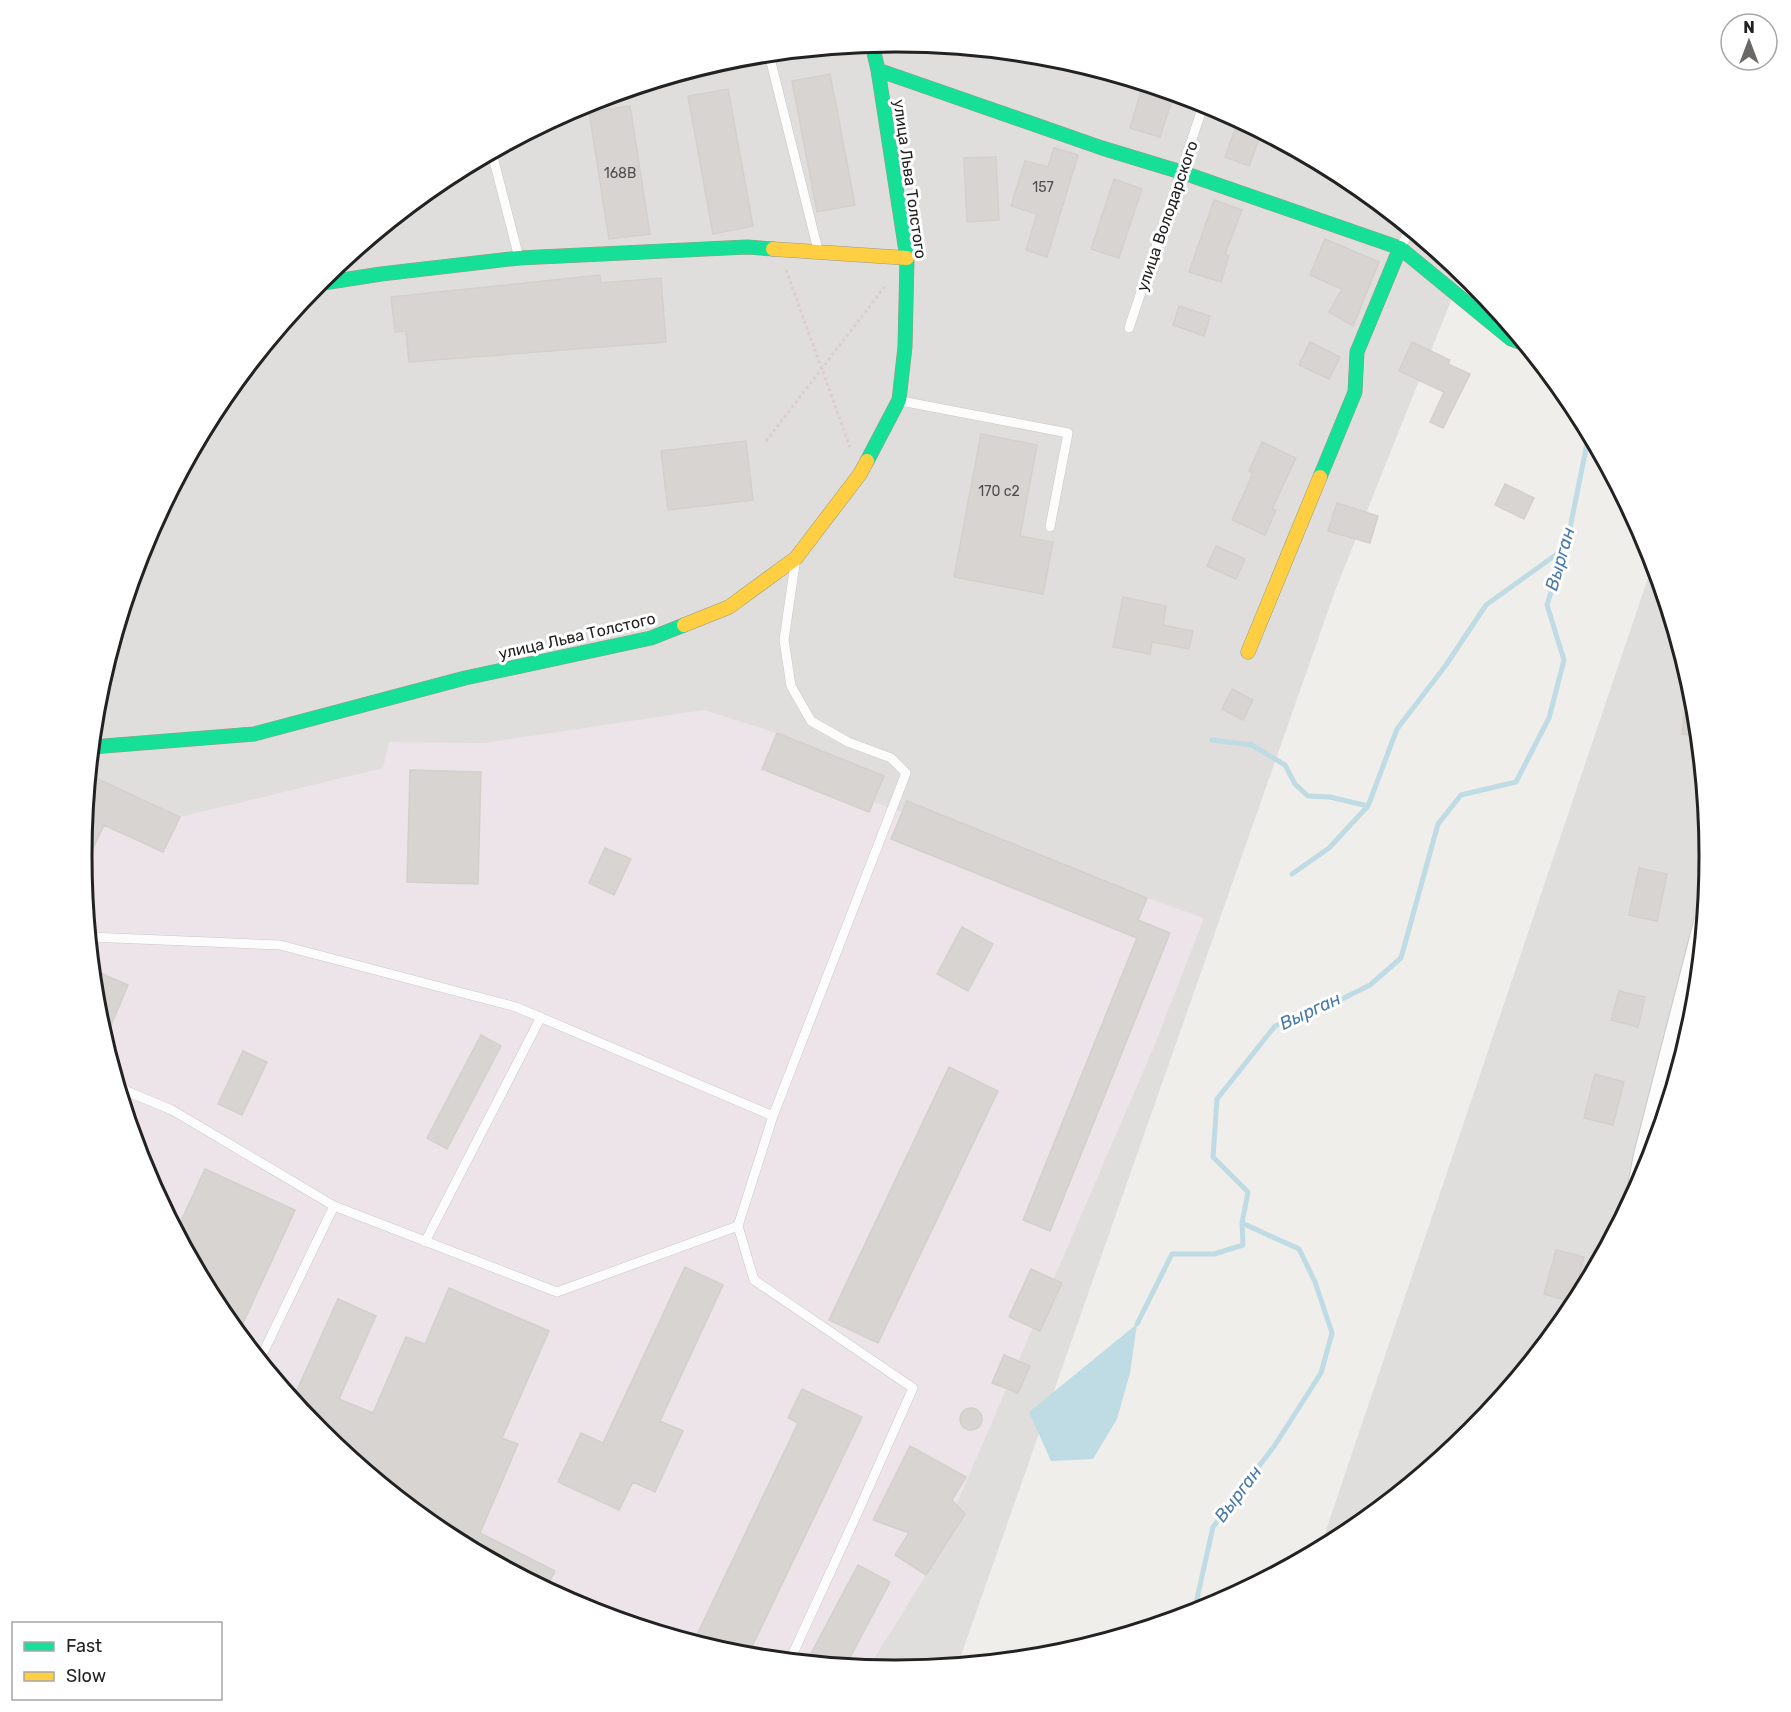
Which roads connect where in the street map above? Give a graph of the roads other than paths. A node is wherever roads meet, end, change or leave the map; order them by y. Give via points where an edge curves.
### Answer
1 (874, 53) edge
2 (771, 62) edge
3 (878, 70) junction
4 (1201, 113) edge
5 (494, 160) edge
6 (1181, 172) junction
7 (1406, 237) edge
8 (1400, 248) junction
9 (818, 252) junction
10 (519, 258) junction
11 (907, 258) junction
12 (334, 281) edge
13 (1129, 328) dead end
14 (1509, 338) edge
15 (899, 400) junction
16 (1050, 527) dead end
17 (796, 558) junction
18 (1248, 652) dead end
19 (100, 746) edge
20 (97, 937) edge
21 (542, 1017) junction
22 (128, 1092) edge
23 (773, 1116) junction
24 (334, 1206) junction
25 (738, 1226) junction
26 (424, 1242) junction
27 (263, 1352) edge
28 (793, 1653) edge

1 - 3 street, улица Льва Толстого
2 - 9 lane
3 - 6 street
3 - 11 street, улица Льва Толстого
4 - 6 lane, улица Володарского
5 - 10 lane
6 - 8 street
6 - 13 lane, улица Володарского
7 - 8 lane
8 - 14 street
8 - 18 street via 1357,351 1355,392
9 - 10 street via 747,247
9 - 11 street
10 - 12 street
11 - 15 street, улица Льва Толстого via 905,347
15 - 16 lane via 1068,433
15 - 17 street, улица Льва Толстого via 860,474
17 - 19 street, улица Льва Толстого via 729,607 651,638 465,678 254,734
17 - 23 lane via 784,640 791,686 811,721 848,742 891,758 906,773
20 - 21 lane via 280,945
21 - 23 lane
21 - 26 lane
22 - 24 lane via 172,1110
23 - 25 lane
24 - 26 lane
24 - 27 lane
25 - 26 lane via 557,1292
25 - 28 lane via 754,1280 913,1388

